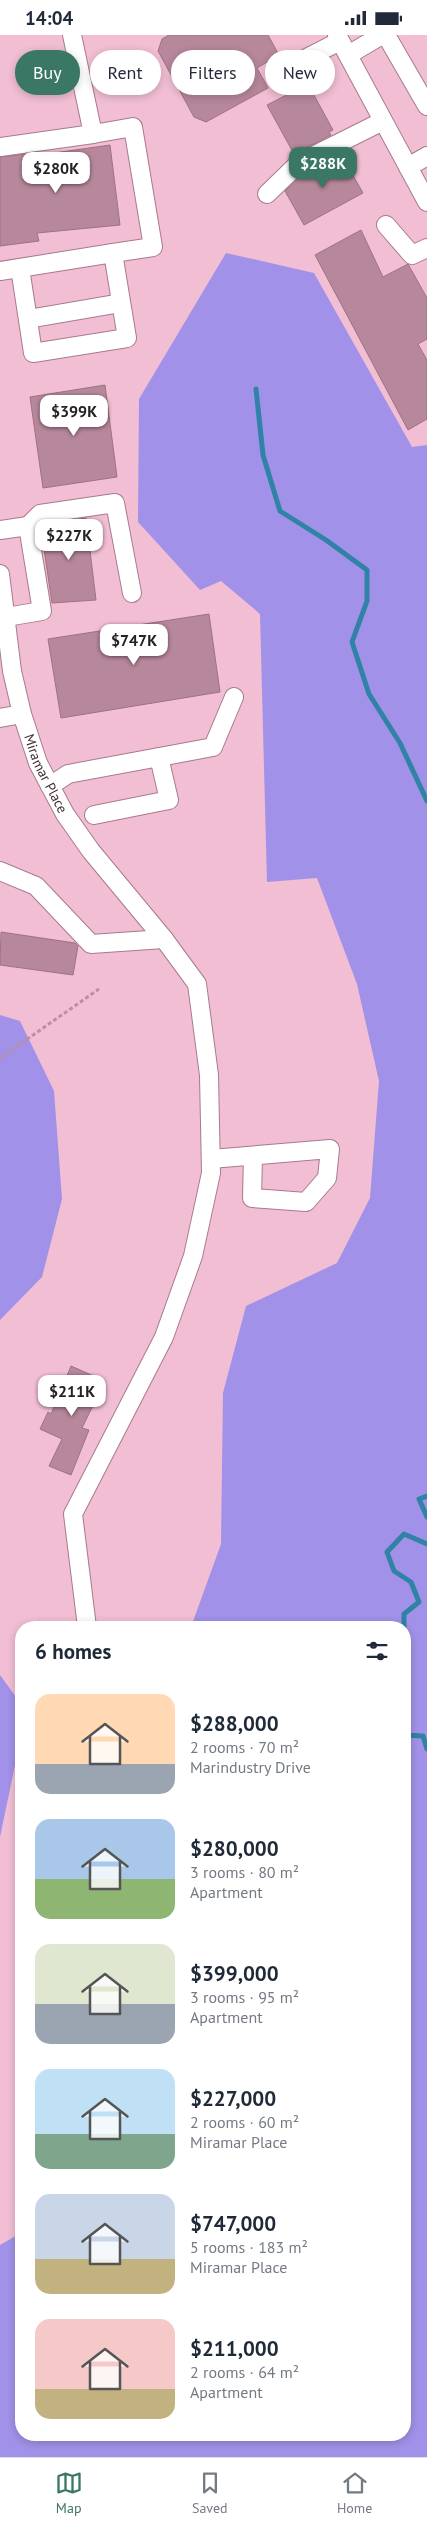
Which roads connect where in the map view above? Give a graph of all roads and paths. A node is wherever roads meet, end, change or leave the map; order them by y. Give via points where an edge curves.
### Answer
1 (72, 35) edge
2 (382, 35) edge
3 (386, 35) edge
4 (342, 43) edge
5 (326, 50) edge
6 (427, 106) edge
7 (383, 121) junction
8 (93, 134) junction
9 (0, 147) edge
10 (427, 156) edge
11 (408, 167) junction
12 (267, 194) dead end
13 (427, 202) edge
14 (386, 225) dead end
15 (427, 248) edge
16 (113, 253) junction
17 (20, 268) junction
18 (0, 271) edge
19 (121, 303) junction
20 (28, 319) junction
21 (28, 526) junction
22 (0, 530) edge
23 (0, 575) edge
24 (132, 593) dead end
25 (6, 617) junction
26 (5, 645) edge
27 (6, 672) edge
28 (234, 697) dead end
29 (22, 714) junction
30 (0, 718) edge
31 (159, 757) junction
32 (50, 785) junction
33 (94, 815) dead end
34 (0, 871) edge
35 (164, 939) junction
36 (99, 989) dead end
37 (0, 1058) edge
38 (254, 1157) junction
39 (211, 1159) junction
40 (86, 1621) edge

1 - 8 street
2 - 4 street
3 - 6 street
4 - 5 street
4 - 7 street
7 - 11 street
7 - 12 street via 299,163
8 - 9 street
8 - 16 street via 133,127 153,247
10 - 11 street
11 - 13 street
14 - 15 street via 412,255
16 - 17 street
16 - 19 street
17 - 18 street
17 - 20 street
19 - 20 street
19 - 20 street via 127,338 33,353
21 - 22 street
21 - 24 street via 40,513 115,503
21 - 25 street via 42,611
23 - 25 street, Miramar Place
25 - 26 street, Miramar Place
26 - 27 street, Miramar Place
27 - 29 street, Miramar Place
28 - 31 street via 213,747
29 - 30 street
29 - 32 street, Miramar Place via 38,763
31 - 32 street via 68,773
31 - 33 street via 169,800
32 - 35 street, Miramar Place via 91,851
34 - 35 street via 36,886 90,944
35 - 39 street, Miramar Place via 197,984 209,1075
36 - 37 path
38 - 38 street via 320,1150 330,1149 327,1178 306,1202 252,1198
38 - 39 street
39 - 40 street, Miramar Place via 194,1256 164,1337 73,1514

